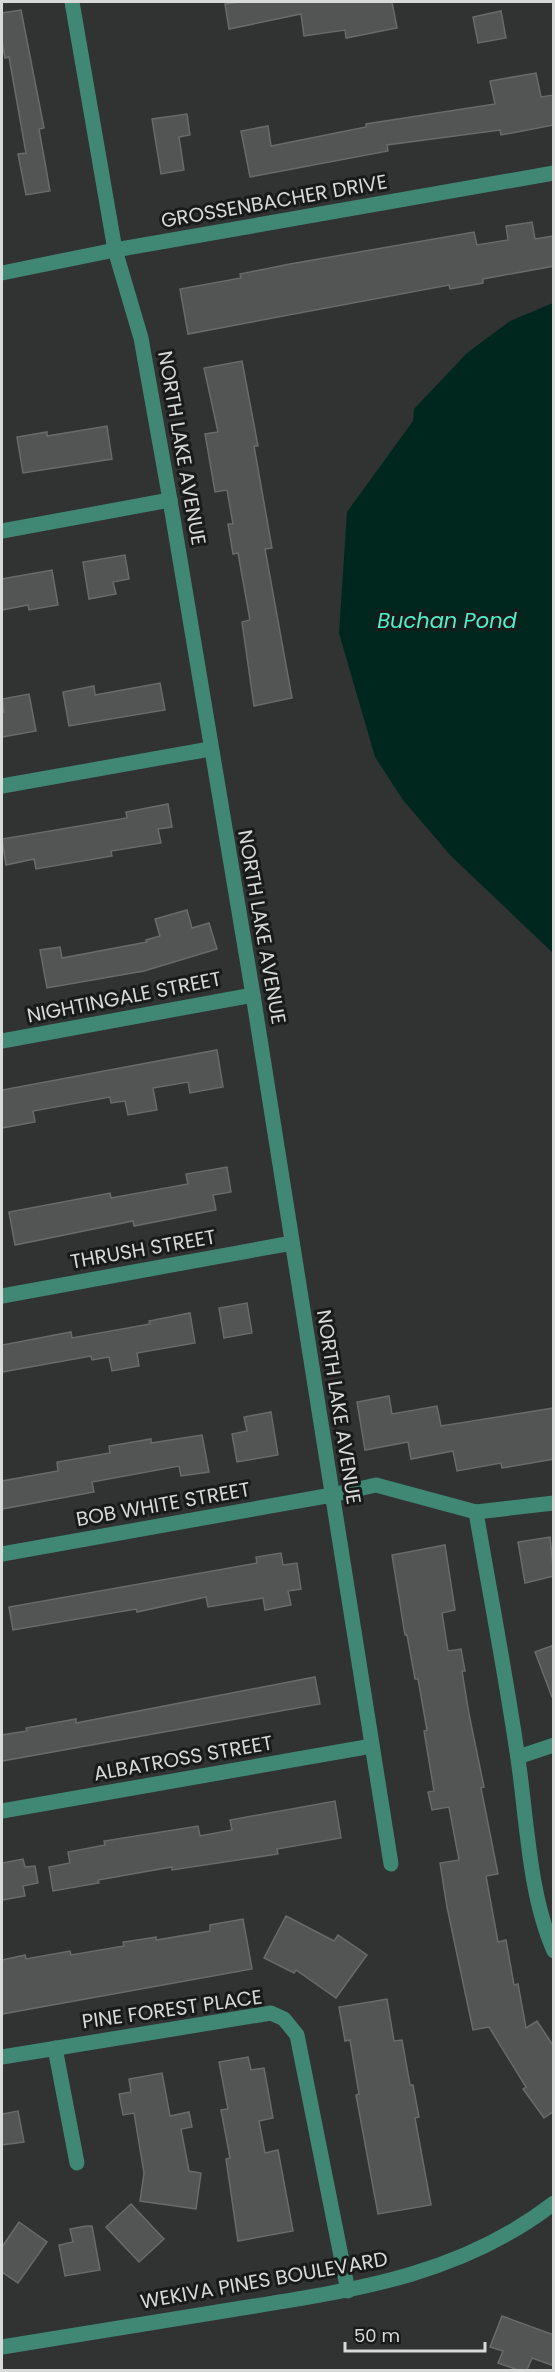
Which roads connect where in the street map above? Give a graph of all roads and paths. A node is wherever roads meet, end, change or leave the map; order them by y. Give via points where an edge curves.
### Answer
1 (72, 2) edge
2 (554, 172) edge
3 (115, 250) junction
4 (2, 273) edge
5 (170, 500) junction
6 (2, 531) edge
7 (210, 749) junction
8 (2, 786) edge
9 (253, 995) junction
10 (2, 1041) edge
11 (292, 1243) junction
12 (2, 1296) edge
13 (332, 1496) junction
14 (554, 1503) edge
15 (476, 1512) junction
16 (2, 1554) edge
17 (554, 1745) edge
18 (372, 1746) junction
19 (518, 1757) junction
20 (2, 1812) edge
21 (392, 1864) dead end
22 (554, 1951) edge
23 (55, 2048) junction
24 (2, 2057) edge
25 (77, 2163) dead end
26 (554, 2203) edge
27 (348, 2291) junction
28 (2, 2347) edge

1 - 3 street, NORTH LAKE AVENUE
2 - 3 street, GROSSENBACHER DRIVE
3 - 4 street, GROSSENBACHER DRIVE
3 - 5 street, NORTH LAKE AVENUE via 141,338
5 - 6 street
5 - 7 street, NORTH LAKE AVENUE
7 - 8 street
7 - 9 street, NORTH LAKE AVENUE
9 - 10 street, NIGHTINGALE STREET
9 - 11 street, NORTH LAKE AVENUE
11 - 12 street, THRUSH STREET
11 - 13 street, NORTH LAKE AVENUE
13 - 15 street, BOB WHITE STREET via 376,1485
13 - 16 street, BOB WHITE STREET
13 - 18 street, NORTH LAKE AVENUE
14 - 15 street
15 - 19 street
17 - 19 street
18 - 20 street, ALBATROSS STREET
18 - 21 street, NORTH LAKE AVENUE
19 - 22 street via 535,1875
23 - 24 street, PINE FOREST PLACE
23 - 25 street
23 - 27 street, PINE FOREST PLACE via 270,2013 284,2019 297,2035
26 - 27 street, WEKIVA PINES BOULEVARD via 524,2226 438,2268
27 - 28 street, WEKIVA PINES BOULEVARD

